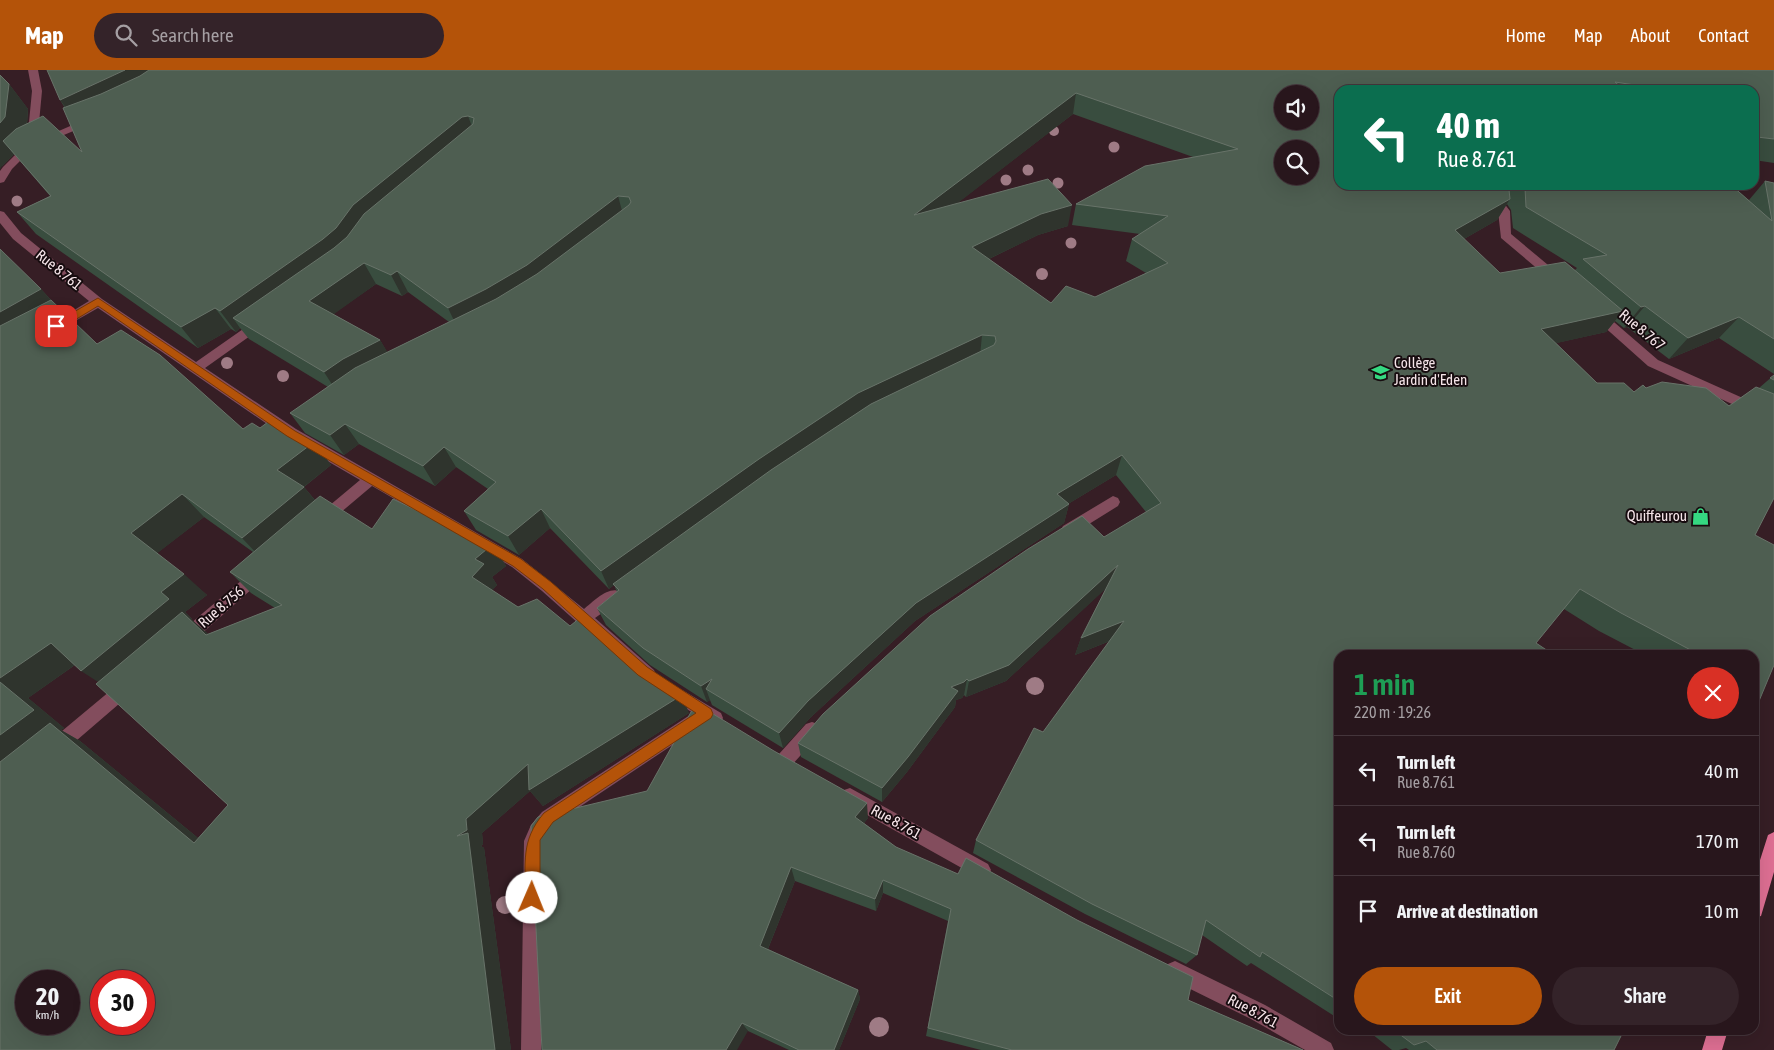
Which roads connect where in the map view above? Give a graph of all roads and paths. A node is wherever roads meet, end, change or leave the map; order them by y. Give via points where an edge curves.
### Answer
1 (33, 70) edge
2 (102, 115) edge
3 (32, 144) junction
4 (0, 180) edge
5 (1488, 190) edge
6 (0, 215) edge
7 (1563, 285) edge
8 (98, 302) junction
9 (1586, 304) edge
10 (269, 317) edge
11 (42, 334) edge
12 (196, 368) junction
13 (1774, 418) edge
14 (307, 422) edge
15 (291, 433) junction
16 (371, 479) junction
17 (1113, 502) dead end
18 (311, 530) edge
19 (1057, 537) edge
20 (274, 562) edge
21 (623, 589) edge
22 (583, 618) junction
23 (169, 651) edge
24 (139, 677) edge
25 (707, 714) junction
26 (825, 716) edge
27 (730, 727) edge
28 (769, 751) edge
29 (43, 758) edge
30 (785, 760) junction
31 (802, 770) edge
32 (837, 789) edge
33 (1774, 841) edge
34 (1000, 880) edge
35 (1759, 892) edge
36 (1163, 965) edge
37 (1716, 1035) edge
38 (531, 1050) edge
39 (1324, 1050) edge
40 (1712, 1050) edge

1 - 3 street via 37,91
2 - 3 street
3 - 4 street via 8,167
5 - 7 street via 1504,212 1505,235
6 - 8 street, Rue 8.761 via 17,236
8 - 11 street
8 - 12 street, Rue 8.761
9 - 13 street, Rue 8.767 via 1653,362
10 - 12 street
12 - 15 street, Rue 8.761
14 - 15 street
15 - 16 street, Rue 8.761
16 - 18 street
16 - 22 street, Rue 8.761 via 517,563
17 - 19 street
20 - 23 street, Rue 8.756
21 - 22 street
22 - 25 street, Rue 8.761 via 643,671
24 - 29 street
25 - 27 street, Rue 8.761
25 - 38 street via 563,807 537,831 533,840
26 - 30 street
28 - 30 street
30 - 31 street
32 - 34 street, Rue 8.761
33 - 35 main road
36 - 39 street, Rue 8.761 via 1258,1012
37 - 40 main road

